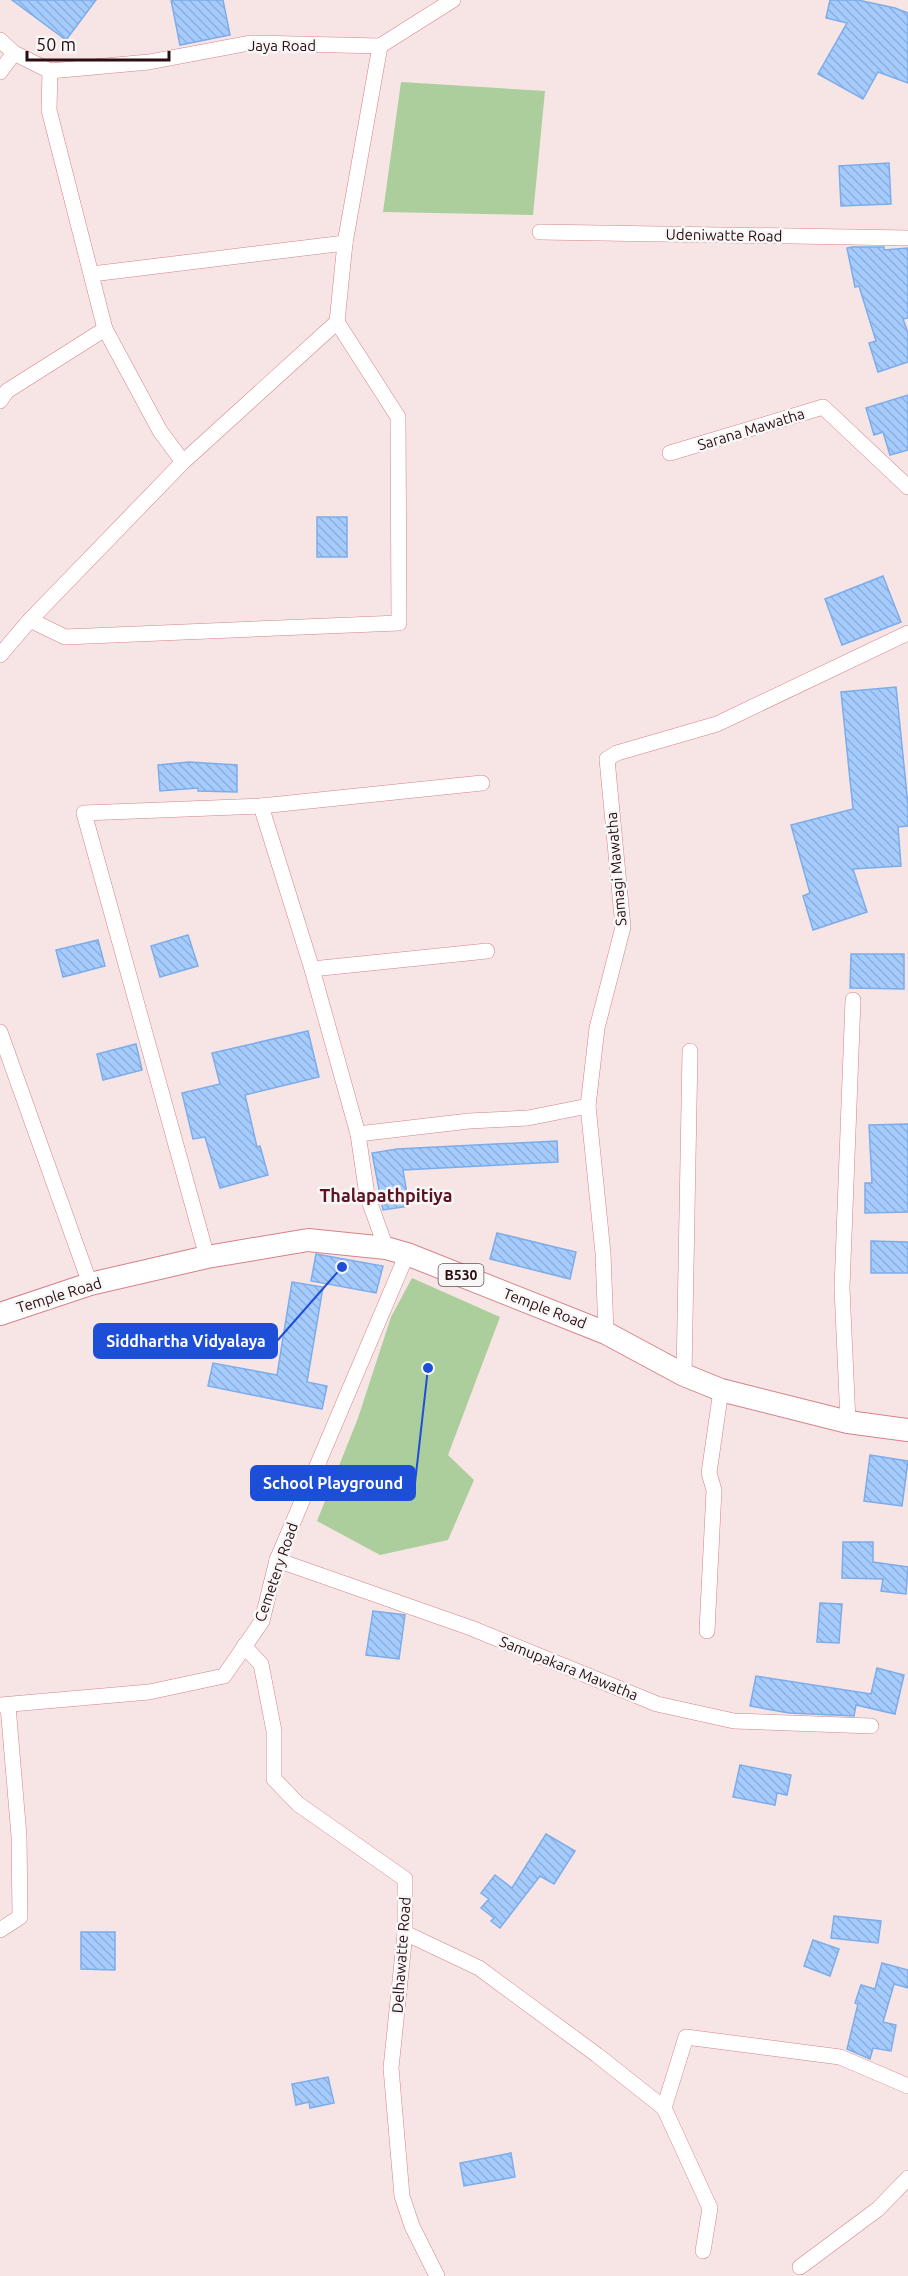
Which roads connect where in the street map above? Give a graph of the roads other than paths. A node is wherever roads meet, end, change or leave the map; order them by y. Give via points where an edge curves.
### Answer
1 (453, 0) edge
2 (0, 40) edge
3 (380, 46) junction
4 (14, 53) junction
5 (50, 71) junction
6 (0, 72) edge
7 (540, 232) dead end
8 (908, 238) edge
9 (345, 243) junction
10 (92, 274) junction
11 (336, 322) junction
12 (105, 329) junction
13 (0, 400) edge
14 (670, 453) dead end
15 (183, 462) junction
16 (908, 487) edge
17 (30, 620) junction
18 (908, 633) edge
19 (0, 655) edge
20 (482, 783) dead end
21 (261, 806) junction
22 (487, 951) dead end
23 (312, 969) junction
24 (853, 1000) dead end
25 (0, 1032) edge
26 (690, 1051) dead end
27 (588, 1106) junction
28 (358, 1134) junction
29 (397, 1251) junction
30 (207, 1257) junction
31 (90, 1284) junction
32 (0, 1314) edge
33 (606, 1332) junction
34 (684, 1376) junction
35 (721, 1390) junction
36 (848, 1422) junction
37 (908, 1430) edge
38 (277, 1560) junction
39 (707, 1630) dead end
40 (244, 1646) junction
41 (4, 1706) edge
42 (871, 1726) dead end
43 (0, 1930) edge
44 (405, 1933) junction
45 (908, 2086) edge
46 (664, 2108) junction
47 (908, 2178) edge
48 (703, 2251) dead end
49 (800, 2267) dead end
50 (437, 2276) edge

1 - 3 street
2 - 4 street
3 - 5 street, Jaya Road via 250,43 149,62
3 - 9 street
4 - 5 street
4 - 6 street
5 - 10 street via 50,110
7 - 8 street, Udeniwatte Road
9 - 10 street
9 - 11 street
10 - 12 street
11 - 15 street
11 - 17 street via 398,417 399,623 66,637
12 - 13 street via 7,391
12 - 15 street via 160,431
14 - 16 street, Sarana Mawatha via 823,407
15 - 17 street
17 - 19 street
18 - 27 street, Samagi Mawatha via 717,724 607,759 623,927 597,1028
20 - 21 street
21 - 23 street
21 - 30 street via 84,813
22 - 23 street
23 - 28 street
24 - 36 street via 842,1288
25 - 31 street
26 - 34 street
27 - 28 street via 528,1118 469,1120
27 - 33 street via 603,1253
28 - 29 street via 367,1195
29 - 30 main road, Temple Road / B530 via 308,1240
29 - 33 main road, Temple Road / B530
29 - 38 street, Cemetery Road
30 - 31 main road, Temple Road / B530
31 - 32 main road, Temple Road / B530
33 - 34 main road, Temple Road / B530
34 - 35 main road, Temple Road / B530
35 - 36 main road, Temple Road / B530
35 - 39 street via 709,1473 714,1490
36 - 37 main road, Temple Road / B530
38 - 40 street, Cemetery Road via 262,1621
38 - 42 street, Samupakara Mawatha via 471,1628 657,1704 734,1721
40 - 41 street, Cemetery Road via 224,1676 149,1692
40 - 44 street, Delhawatte Road via 261,1664 274,1731 274,1779 298,1804 405,1879
41 - 43 street via 19,1836 20,1917
44 - 46 street via 479,1968
44 - 50 street, Delhawatte Road via 391,2068 402,2196
45 - 46 street via 840,2057 686,2037
46 - 48 street via 710,2208
47 - 49 street via 878,2209

